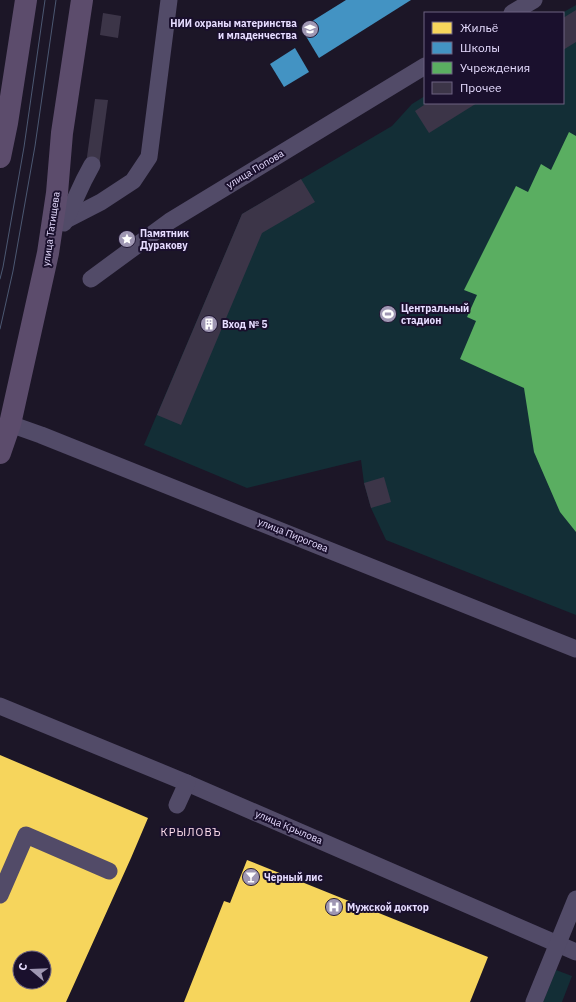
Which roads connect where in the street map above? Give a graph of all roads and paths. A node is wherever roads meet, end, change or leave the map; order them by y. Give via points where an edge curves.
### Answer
1 (26, 0) edge
2 (82, 0) edge
3 (170, 0) edge
4 (534, 0) edge
5 (514, 12) edge
6 (424, 67) edge
7 (0, 157) edge
8 (92, 165) dead end
9 (66, 220) junction
10 (48, 253) junction
11 (90, 279) dead end
12 (10, 424) junction
13 (0, 454) edge
14 (576, 649) edge
15 (0, 706) edge
16 (187, 783) junction
17 (177, 805) dead end
18 (109, 871) dead end
19 (0, 895) edge
20 (576, 899) edge
21 (557, 944) junction
22 (576, 952) edge
23 (534, 1002) edge

1 - 7 main road
2 - 10 main road, улица Татищева via 62,133
3 - 9 street via 148,157 133,181 101,202
4 - 5 street
6 - 11 street, улица Попова via 170,221
8 - 9 street
9 - 10 street
10 - 12 main road, улица Татищева
12 - 13 main road, улица Татищева
12 - 14 street, улица Пирогова
15 - 16 street, улица Крылова
16 - 17 street
16 - 21 street, улица Крылова
18 - 19 street via 26,835
20 - 21 street
21 - 22 street, улица Крылова
21 - 23 street

